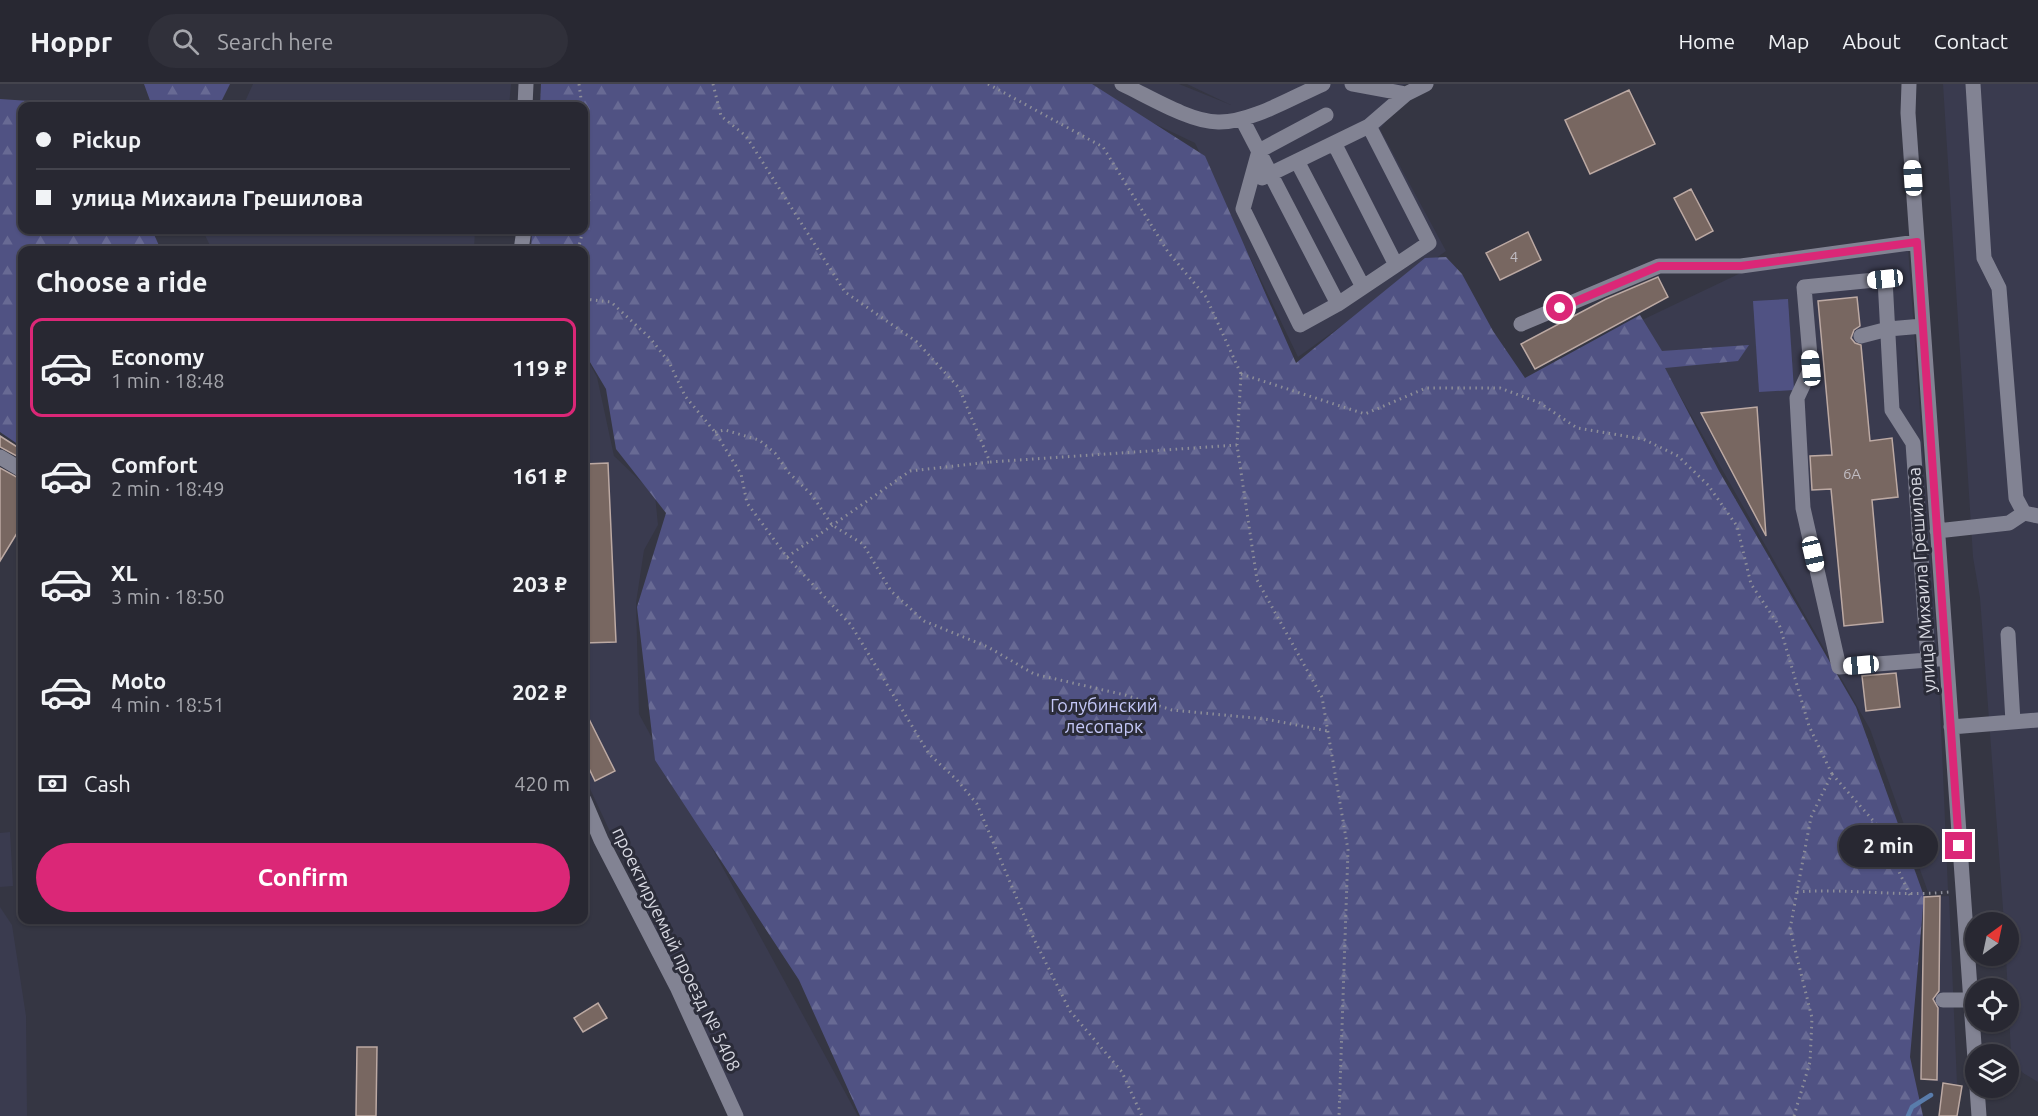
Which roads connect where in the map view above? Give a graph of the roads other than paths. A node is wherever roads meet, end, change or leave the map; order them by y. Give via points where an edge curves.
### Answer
1 (526, 84) edge
2 (1122, 84) edge
3 (1323, 84) edge
4 (1352, 84) edge
5 (1426, 84) edge
6 (1909, 84) edge
7 (1973, 84) edge
8 (1406, 94) junction
9 (525, 102) edge
10 (1326, 115) dead end
11 (1242, 119) junction
12 (1369, 126) junction
13 (1334, 143) junction
14 (1259, 151) junction
15 (1297, 161) junction
16 (1271, 174) junction
17 (1249, 185) junction
18 (1917, 242) junction
19 (1396, 265) junction
20 (1363, 287) junction
21 (1338, 304) junction
22 (1521, 324) dead end
23 (1923, 326) junction
24 (1888, 329) junction
25 (1860, 336) dead end
26 (0, 457) edge
27 (18, 468) edge
28 (2031, 514) edge
29 (1937, 531) junction
30 (2008, 634) dead end
31 (1946, 658) junction
32 (1928, 660) junction
33 (2038, 720) edge
34 (2013, 722) junction
35 (1951, 727) junction
36 (588, 809) edge
37 (1968, 978) edge
38 (1942, 1000) dead end
39 (1965, 1000) edge
40 (1978, 1098) edge
41 (735, 1116) edge
42 (1979, 1116) edge

1 - 9 street
2 - 11 street via 1216,123
3 - 11 street
4 - 8 street
5 - 8 street
6 - 18 street, улица Михаила Грешилова
7 - 28 street via 1984,258 1999,288 2016,498
8 - 12 street
10 - 14 street
11 - 14 street
12 - 13 street
12 - 19 street via 1429,243
13 - 15 street
13 - 19 street
14 - 16 street
14 - 17 street
15 - 16 street
15 - 20 street
16 - 17 street
16 - 21 street
17 - 21 street via 1243,209 1300,325
18 - 22 street via 1741,266 1659,266
18 - 23 street, улица Михаила Грешилова
19 - 20 street
20 - 21 street
23 - 24 street
23 - 29 street, улица Михаила Грешилова
24 - 25 street
24 - 32 street via 1892,410 1912,443
24 - 32 street via 1885,279 1804,287 1811,368 1797,399 1803,508 1839,667
26 - 27 street
28 - 29 street via 2009,523
29 - 31 street, улица Михаила Грешилова
30 - 34 street
31 - 32 street
31 - 35 street, улица Михаила Грешилова
33 - 34 street
34 - 35 street
35 - 37 street, улица Михаила Грешилова
36 - 41 street, проектируемый проезд № 5408 via 677,987
38 - 39 street
40 - 42 street

